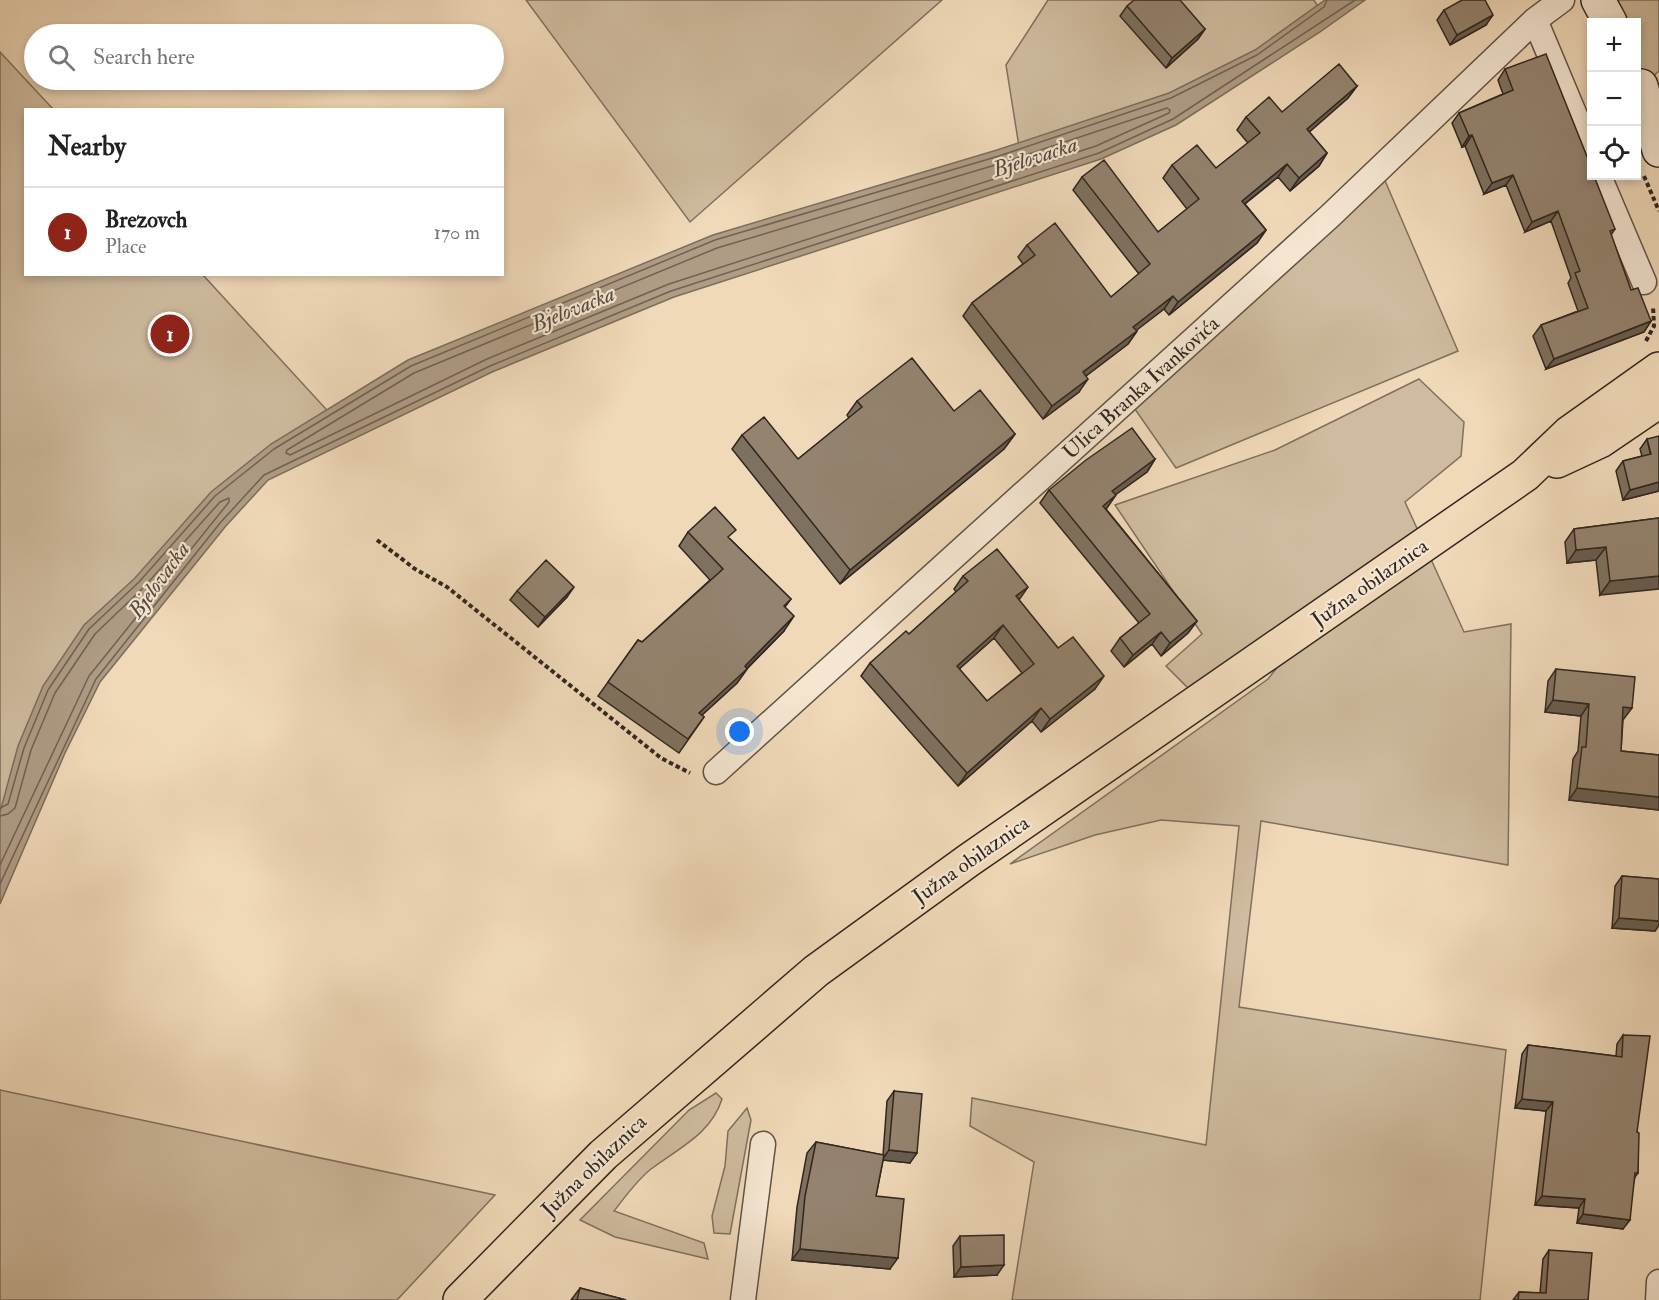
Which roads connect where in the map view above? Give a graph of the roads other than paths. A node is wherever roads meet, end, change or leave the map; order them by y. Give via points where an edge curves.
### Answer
1 (1562, 0) edge
2 (1598, 0) edge
3 (1608, 18) edge
4 (1535, 20) junction
5 (1641, 86) edge
6 (1641, 95) edge
7 (1659, 122) edge
8 (1587, 144) edge
9 (1651, 162) edge
10 (1601, 180) edge
11 (1648, 292) road end
12 (1657, 382) edge
13 (716, 772) road end
14 (763, 1144) dead end
15 (1659, 1282) edge
16 (460, 1300) edge
17 (743, 1300) edge
18 (1658, 1300) edge

1 - 4 street, Ulica Branka Ivankovića
2 - 3 main road
4 - 8 street
4 - 13 street, Ulica Branka Ivankovića via 1330,216
5 - 7 main road
6 - 9 main road
10 - 11 street
12 - 16 main road, Južna obilaznica via 1600,441 1525,475 978,854 816,971 603,1155
14 - 17 street
15 - 18 street

